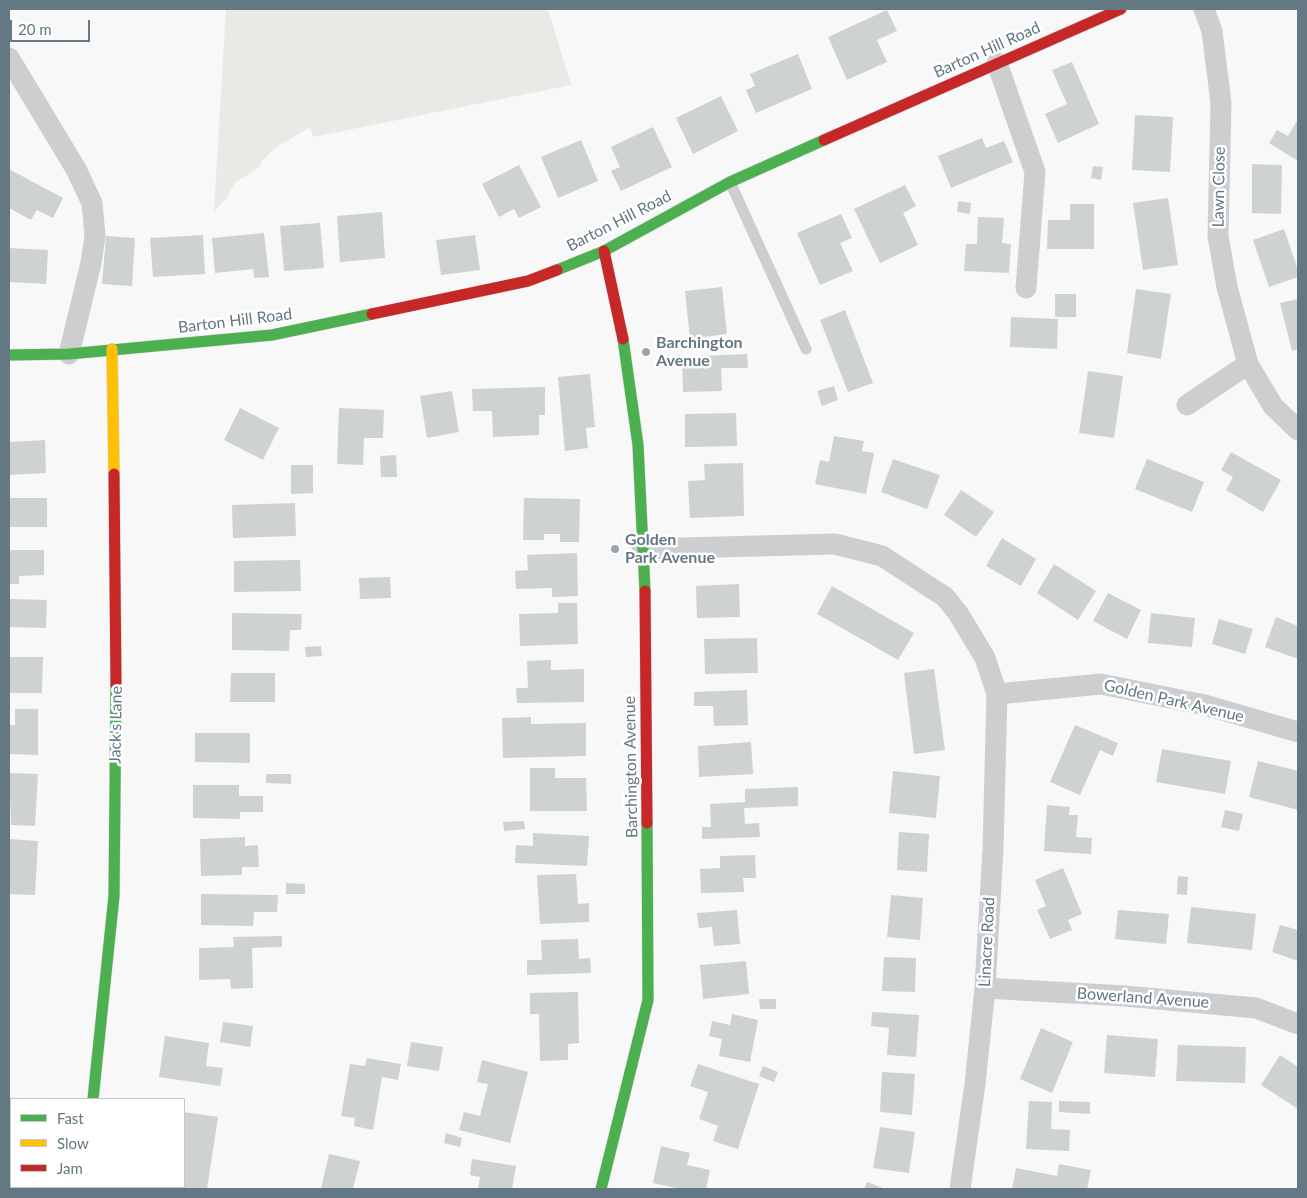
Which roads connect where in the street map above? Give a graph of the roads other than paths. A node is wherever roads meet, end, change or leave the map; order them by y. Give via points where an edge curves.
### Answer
1 (1121, 9) edge
2 (1204, 9) edge
3 (9, 58) edge
4 (997, 63) junction
5 (730, 182) junction
6 (604, 251) junction
7 (1026, 288) dead end
8 (806, 349) dead end
9 (112, 350) junction
10 (68, 354) junction
11 (9, 355) edge
12 (1248, 364) junction
13 (1187, 405) dead end
14 (1298, 430) edge
15 (642, 549) junction
16 (997, 694) junction
17 (1298, 732) edge
18 (985, 988) junction
19 (1298, 1024) edge
20 (93, 1098) edge
21 (601, 1189) edge
22 (960, 1189) edge

1 - 4 street, Barton Hill Road
2 - 12 street, Lawn Close via 1212,31 1222,103 1218,236 1227,288
3 - 10 street via 76,169 92,203 95,236 91,264
4 - 5 street, Barton Hill Road
4 - 7 street via 1035,172
5 - 6 street, Barton Hill Road
5 - 8 lane
6 - 9 street, Barton Hill Road via 528,281 272,336
6 - 15 street, Barchington Avenue via 629,372 638,445
9 - 10 street, Barton Hill Road
9 - 20 street, Jack's Lane via 116,640 114,896
10 - 11 street, Barton Hill Road
12 - 13 street
12 - 14 street, Lawn Close via 1273,406
15 - 16 street via 835,544 882,556 946,597 985,658
15 - 21 street, Barchington Avenue via 646,623 648,1000
16 - 17 street, Golden Park Avenue via 1101,684 1205,705
16 - 18 street, Linacre Road
18 - 19 street, Bowerland Avenue via 1256,1008
18 - 22 street, Linacre Road

